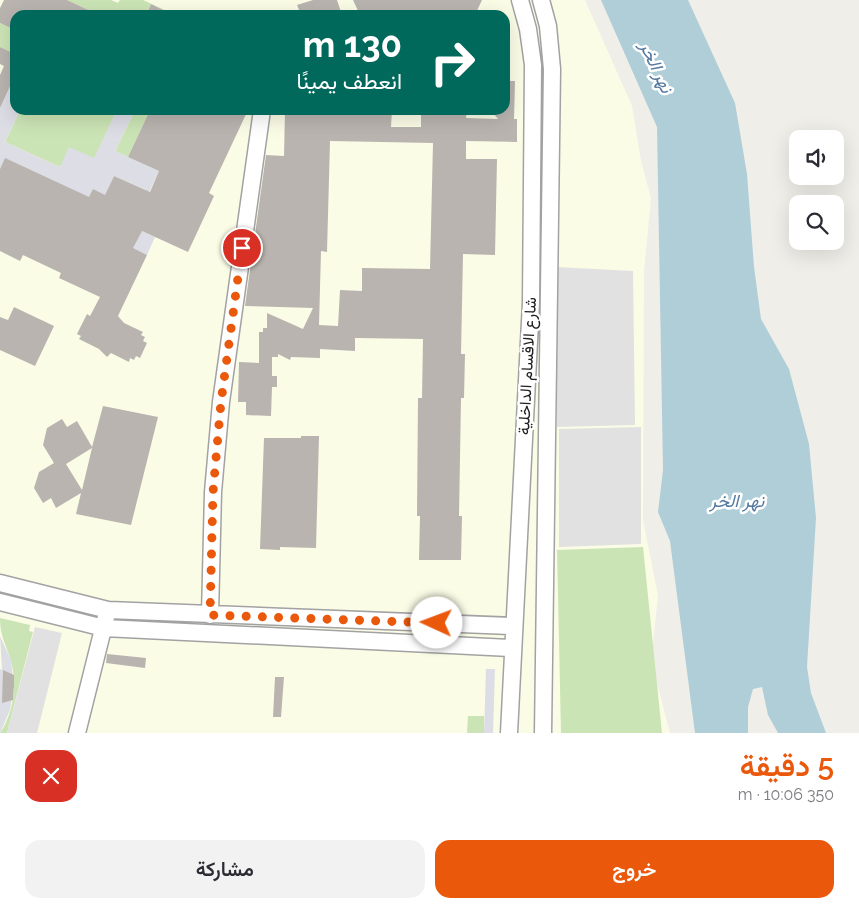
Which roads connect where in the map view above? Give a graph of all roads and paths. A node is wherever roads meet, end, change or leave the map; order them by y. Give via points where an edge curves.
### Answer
1 (543, 4) edge
2 (522, 7) edge
3 (261, 115) edge
4 (0, 583) edge
5 (0, 602) edge
6 (108, 610) junction
7 (210, 615) junction
8 (513, 626) junction
9 (104, 628) junction
10 (512, 648) junction
11 (77, 733) edge
12 (509, 733) edge
13 (543, 733) edge

1 - 2 street
1 - 13 street, شارع الاقسام الداخلية via 552,69
2 - 8 street, شارع الاقسام الداخلية via 533,73 531,302
3 - 7 street via 221,402 213,492
4 - 6 street
5 - 9 street
6 - 7 street
6 - 9 street
7 - 8 street
8 - 10 street, شارع الاقسام الداخلية
9 - 10 street
9 - 11 street
10 - 12 street, شارع الاقسام الداخلية

